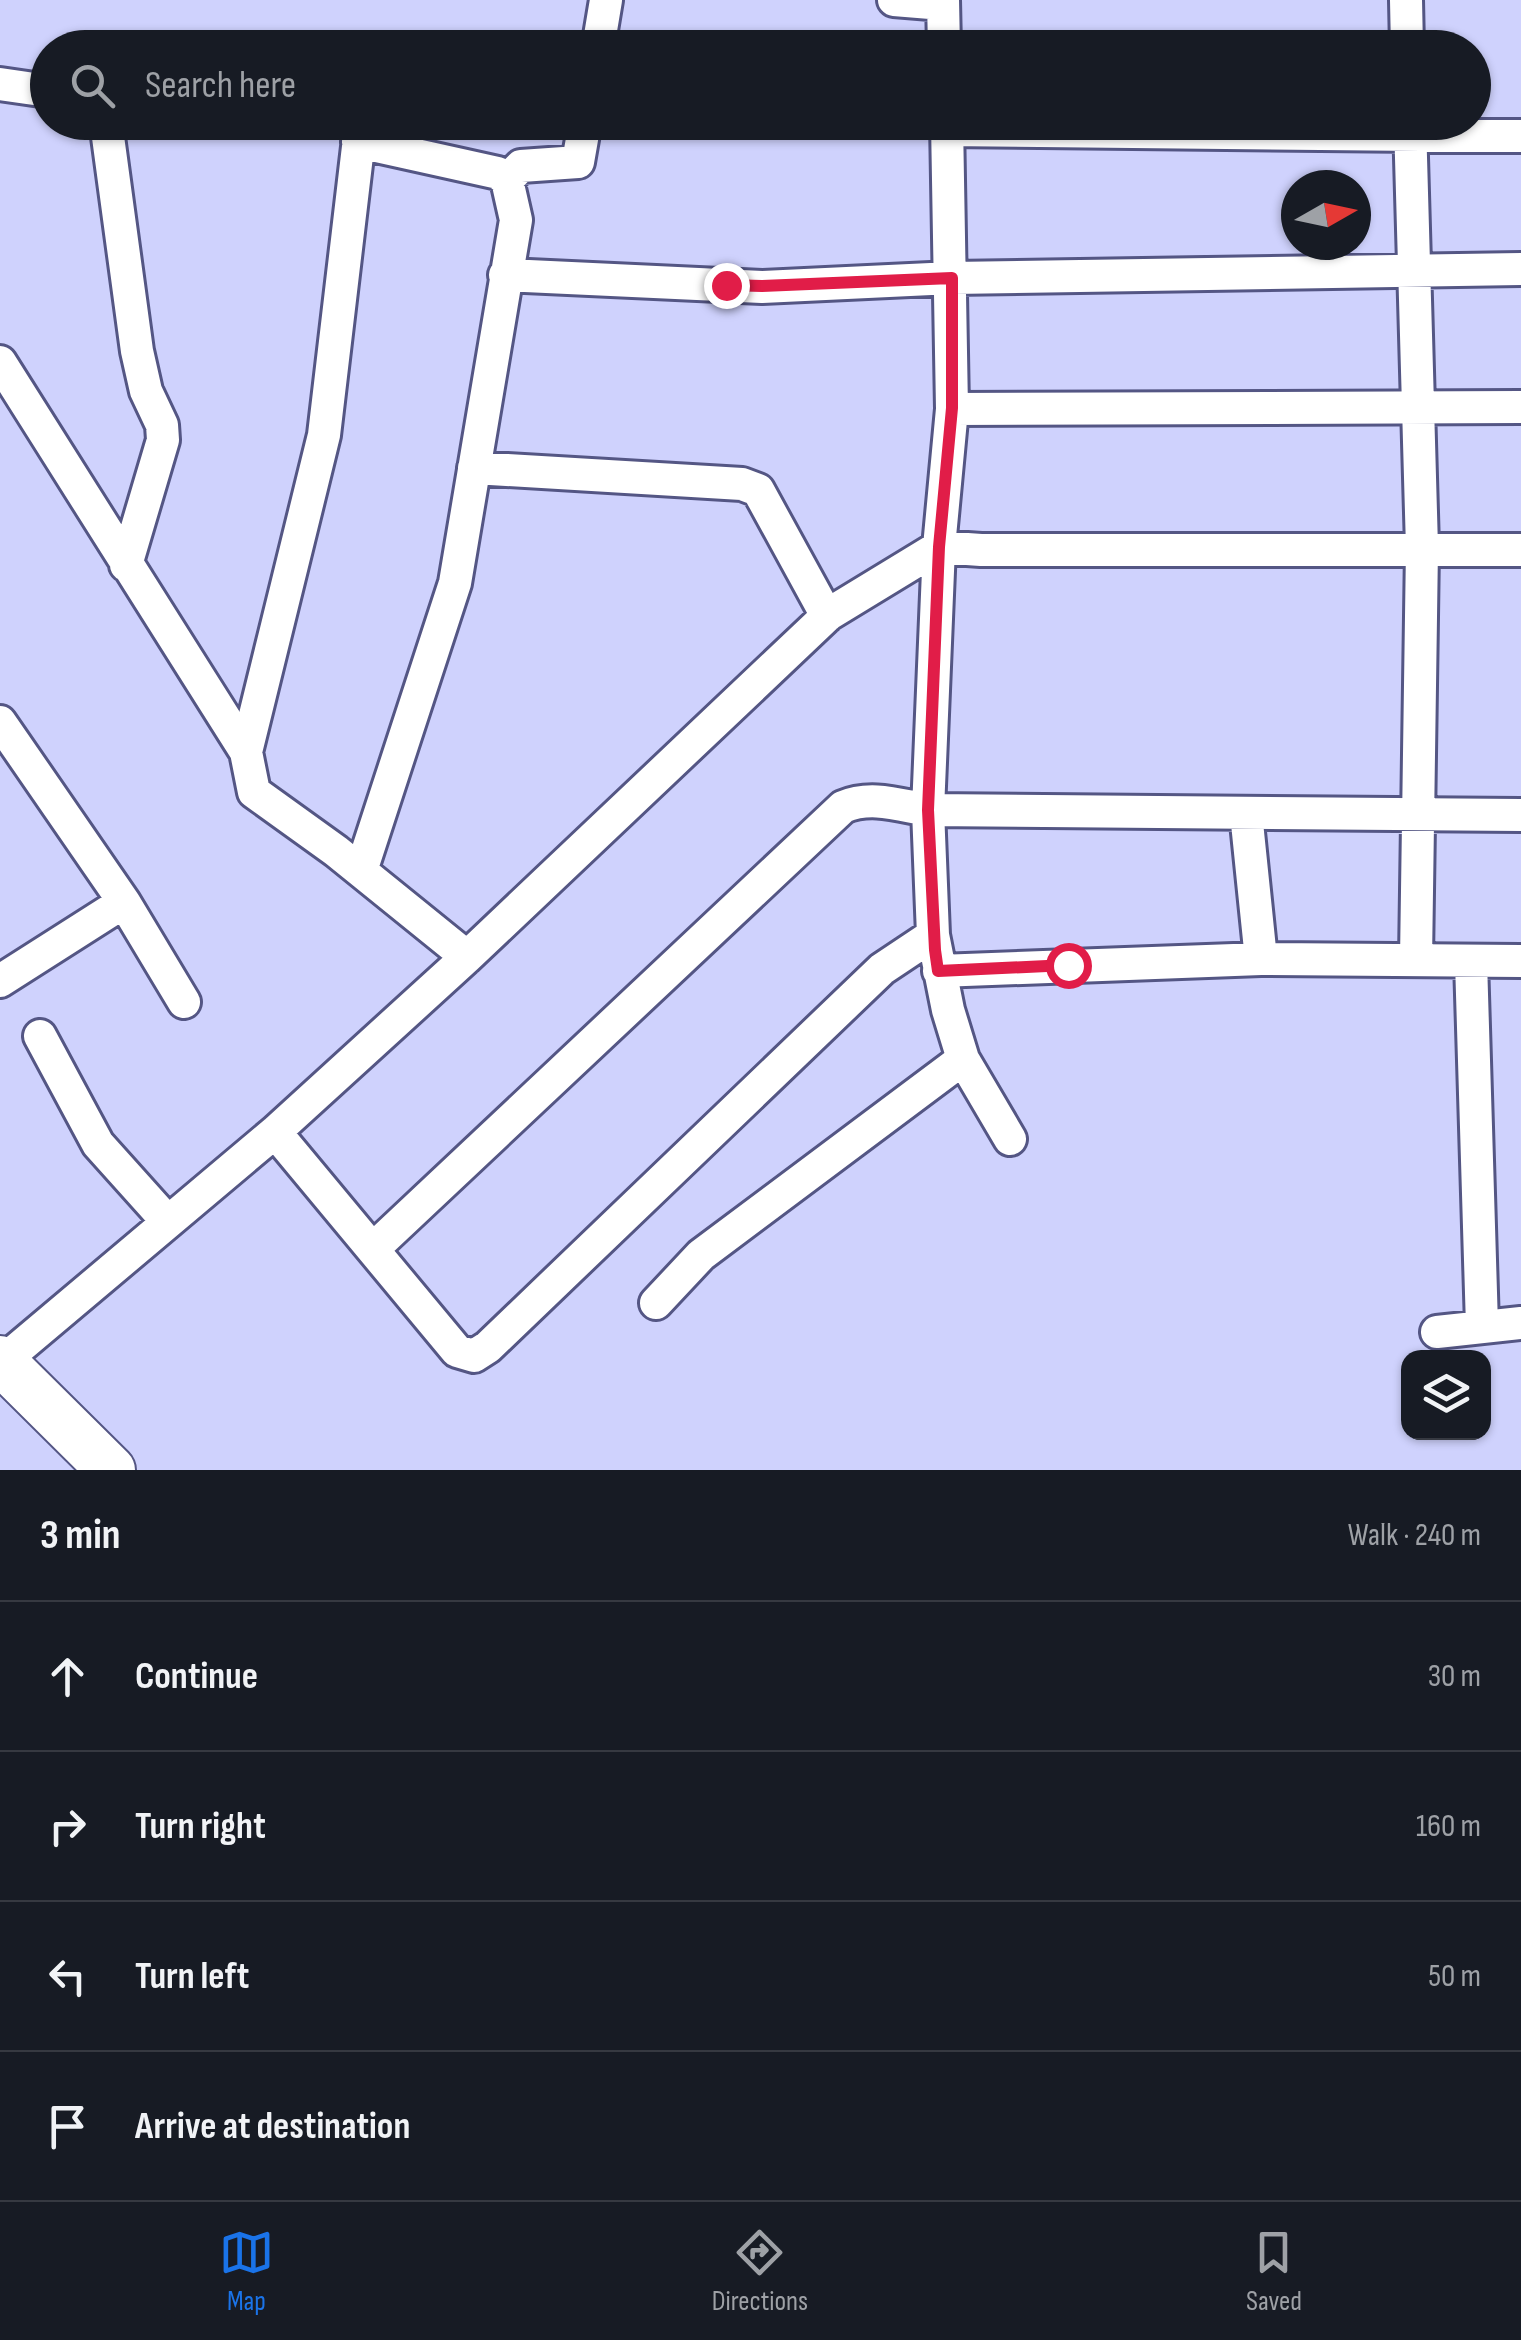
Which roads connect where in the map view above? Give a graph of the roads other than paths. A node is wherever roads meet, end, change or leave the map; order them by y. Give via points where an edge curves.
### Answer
1 (606, 0) edge
2 (894, 0) edge
3 (1406, 0) edge
4 (943, 2) edge
5 (601, 30) edge
6 (944, 30) edge
7 (1407, 30) edge
8 (0, 84) edge
9 (30, 88) edge
10 (1491, 134) edge
11 (1521, 136) edge
12 (108, 140) edge
13 (357, 140) edge
14 (385, 140) edge
15 (582, 140) edge
16 (947, 140) edge
17 (1410, 140) edge
18 (508, 180) junction
19 (1521, 268) edge
20 (1414, 269) junction
21 (505, 275) junction
22 (952, 278) junction
23 (0, 362) edge
24 (1418, 407) junction
25 (952, 408) junction
26 (1521, 408) edge
27 (474, 468) junction
28 (939, 547) junction
29 (1422, 548) junction
30 (1521, 550) edge
31 (126, 565) junction
32 (827, 616) junction
33 (5, 741) edge
34 (246, 752) junction
35 (928, 810) junction
36 (1246, 813) junction
37 (1521, 814) edge
38 (1418, 815) junction
39 (362, 871) junction
40 (124, 902) junction
41 (934, 935) junction
42 (466, 956) junction
43 (1261, 959) junction
44 (1416, 960) junction
45 (1471, 960) junction
46 (1521, 961) edge
47 (938, 971) junction
48 (0, 981) edge
49 (184, 1002) dead end
50 (40, 1036) dead end
51 (963, 1059) junction
52 (275, 1132) junction
53 (1010, 1139) dead end
54 (168, 1222) junction
55 (373, 1249) junction
56 (656, 1304) dead end
57 (1521, 1323) edge
58 (1482, 1326) junction
59 (1437, 1332) dead end
60 (1, 1361) edge
61 (111, 1470) edge

1 - 5 street
2 - 4 street
3 - 7 street
4 - 6 street
8 - 9 street
10 - 11 street
12 - 31 street via 136,351 163,440
13 - 34 street via 324,435
14 - 18 street
15 - 18 street via 578,162 521,166
16 - 22 street
17 - 20 street
18 - 21 street via 516,220
19 - 20 street
20 - 22 street
20 - 24 street
21 - 22 street via 762,286
21 - 27 street
22 - 25 street
23 - 31 street
24 - 25 street
24 - 26 street
24 - 29 street
25 - 28 street
27 - 32 street via 758,490
27 - 39 street via 456,583
28 - 29 street
28 - 32 street
28 - 35 street
29 - 30 street
29 - 38 street
31 - 34 street
32 - 42 street
33 - 40 street
34 - 39 street via 254,792
35 - 36 street
35 - 41 street
35 - 55 street via 871,799 843,807
36 - 38 street
36 - 43 street
37 - 38 street
38 - 44 street
39 - 42 street
40 - 48 street
40 - 49 street
41 - 47 street
41 - 55 street via 882,969 474,1356 457,1351
42 - 52 street
43 - 44 street
43 - 47 street
44 - 45 street
45 - 46 street
45 - 58 street
47 - 51 street
50 - 54 street via 98,1144
51 - 53 street
51 - 56 street via 701,1255
52 - 54 street
52 - 55 street
54 - 60 street
57 - 58 street
58 - 59 street
60 - 61 main road

